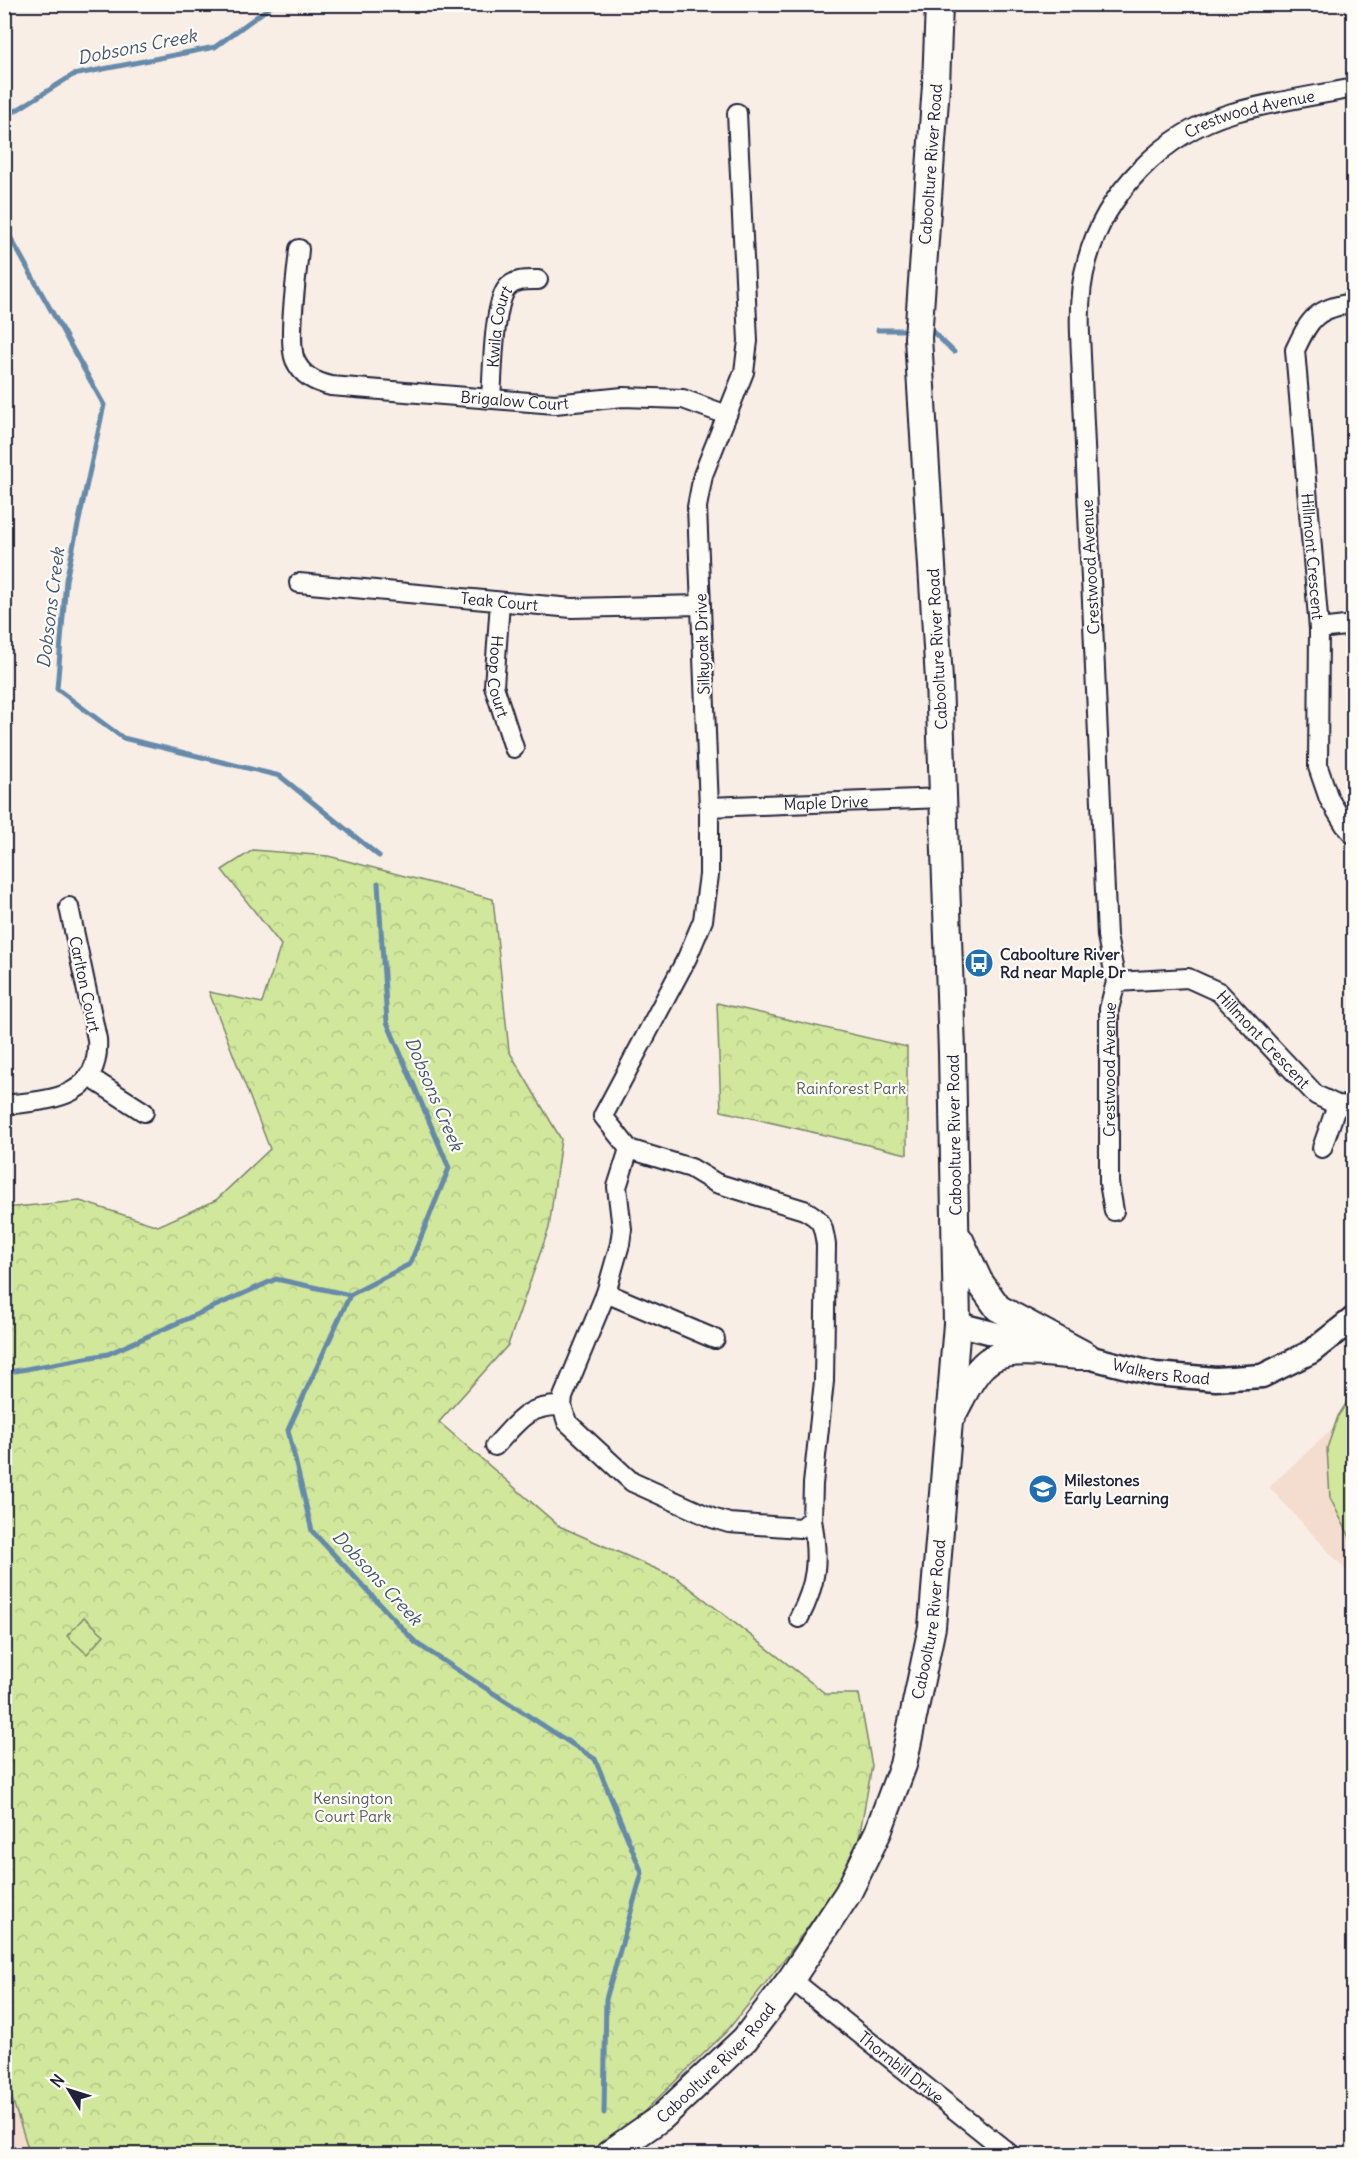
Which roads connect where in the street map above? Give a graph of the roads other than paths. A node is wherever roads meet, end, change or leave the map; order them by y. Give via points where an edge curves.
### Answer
1 (939, 4) edge
2 (1353, 88) edge
3 (737, 113) dead end
4 (299, 249) dead end
5 (538, 280) dead end
6 (1353, 303) edge
7 (490, 398) junction
8 (727, 415) junction
9 (299, 583) dead end
10 (500, 602) junction
11 (700, 605) junction
12 (1353, 625) edge
13 (1319, 629) junction
14 (514, 748) dead end
15 (944, 798) junction
16 (709, 807) junction
17 (1353, 835) edge
18 (69, 907) dead end
19 (1116, 982) junction
20 (88, 1076) junction
21 (4, 1105) edge
22 (1345, 1105) edge
23 (144, 1112) dead end
24 (1322, 1148) dead end
25 (629, 1149) junction
26 (1114, 1210) dead end
27 (956, 1232) junction
28 (606, 1293) junction
29 (1353, 1318) edge
30 (957, 1324) junction
31 (715, 1340) dead end
32 (1088, 1356) junction
33 (562, 1406) junction
34 (949, 1422) junction
35 (495, 1446) dead end
36 (812, 1520) junction
37 (799, 1618) dead end
38 (791, 1979) junction
39 (609, 2154) edge
40 (1010, 2154) edge

1 - 15 main road, Caboolture River Road via 918,338
2 - 19 street, Crestwood Avenue via 1231,113 1166,147 1141,168 1117,197 1087,261 1079,303 1080,346 1107,936
3 - 8 street, Silkyoak Drive via 748,341 744,372
4 - 7 street, Brigalow Court via 292,345 295,361 314,382
5 - 7 street, Kwila Court via 518,280 507,288 498,307
6 - 13 street, Hillmont Crescent via 1322,312 1309,322 1295,350
7 - 8 street, Brigalow Court via 555,404 623,398 683,399
8 - 11 street, Silkyoak Drive via 703,475 697,507
9 - 10 street, Teak Court
10 - 11 street, Teak Court via 572,608
10 - 14 street, Hoop Court via 494,686
11 - 16 street, Silkyoak Drive
12 - 13 street
13 - 17 street, Hillmont Crescent via 1318,767 1329,799
15 - 16 street, Maple Drive
15 - 27 main road, Caboolture River Road
16 - 25 street, Silkyoak Drive via 709,875 703,920 687,958 603,1116
18 - 20 street, Carlton Court via 97,1039
19 - 22 street, Hillmont Crescent via 1188,978 1218,992 1316,1095
19 - 26 street, Crestwood Avenue via 1109,1009 1109,1183
20 - 21 street via 65,1096
20 - 23 street
22 - 24 street, Hillmont Crescent
25 - 28 street via 617,1187 620,1244
25 - 36 street via 691,1168 716,1183 804,1210 823,1225 824,1381
27 - 30 main road, Caboolture River Road
27 - 32 main road via 979,1281 998,1308
28 - 31 street
28 - 33 street via 562,1397
29 - 32 street, Walkers Road via 1311,1352 1262,1376 1165,1376
30 - 32 street, Walkers Road
30 - 34 main road, Caboolture River Road
32 - 34 main road via 1011,1353 993,1358 980,1370
33 - 35 street via 531,1410
33 - 36 street via 567,1422 624,1476 669,1500 729,1522 800,1528
34 - 38 main road, Caboolture River Road via 932,1627 903,1765 878,1832 848,1893
36 - 37 street via 816,1574 810,1598
38 - 39 main road, Caboolture River Road via 745,2039 662,2117
38 - 40 street, Thornbill Drive

